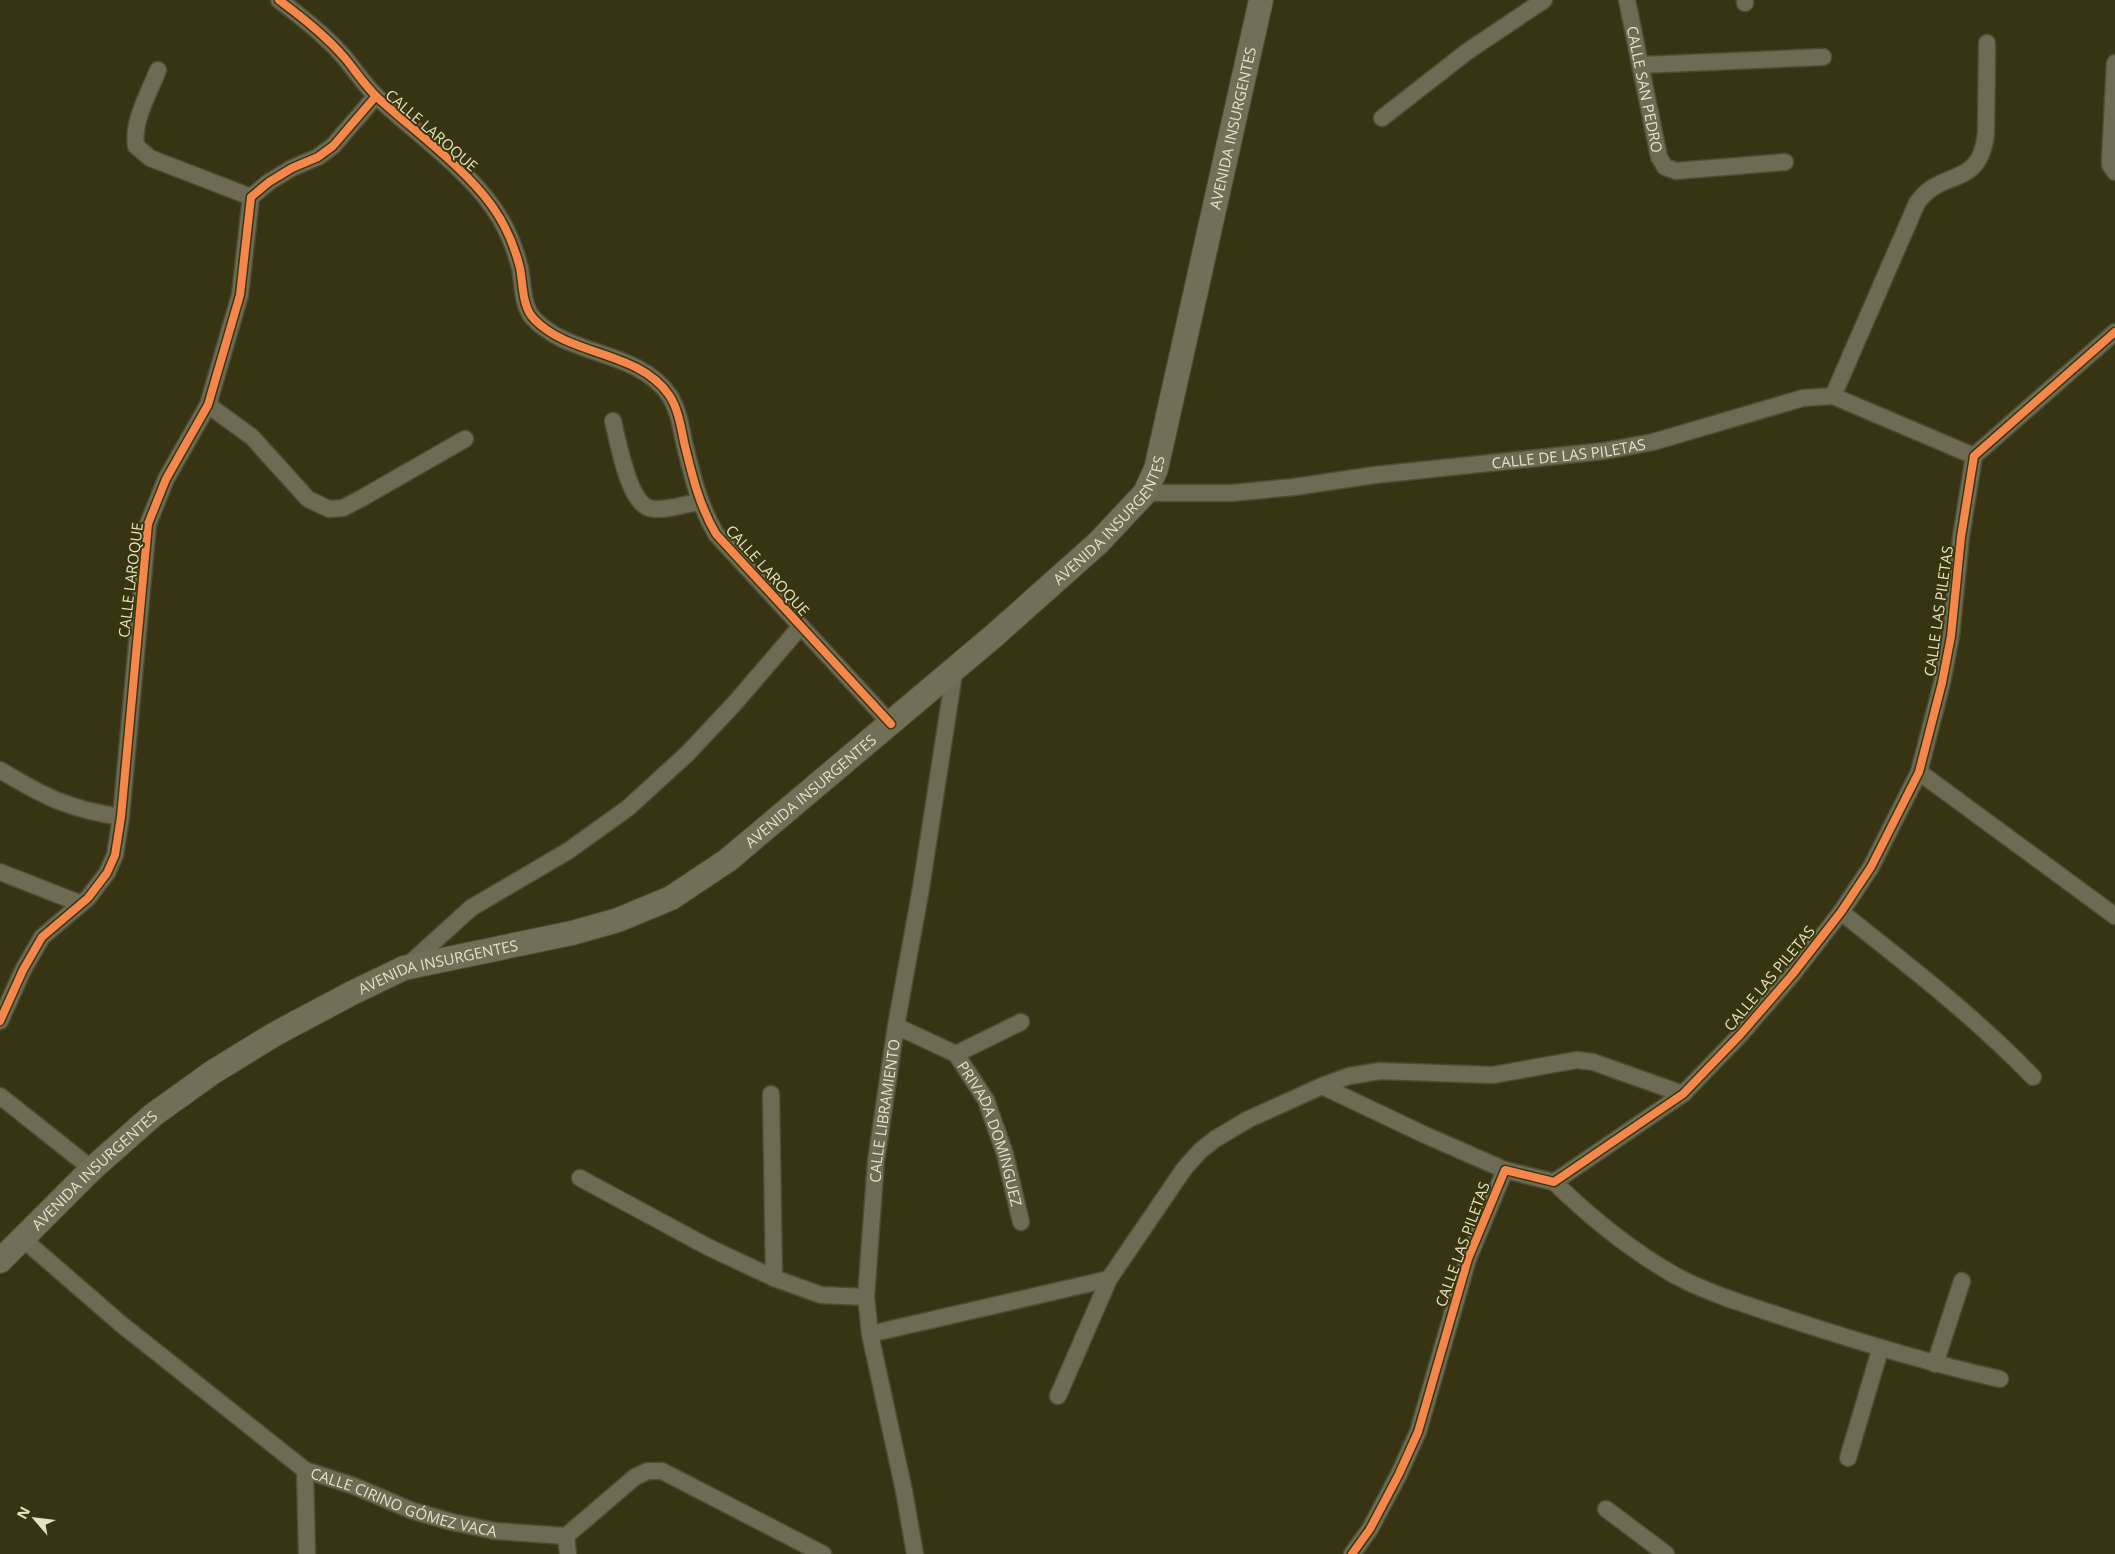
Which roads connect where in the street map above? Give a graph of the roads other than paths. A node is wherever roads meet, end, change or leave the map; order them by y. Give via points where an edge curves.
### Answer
1 (279, 0) edge
2 (1261, 0) edge
3 (1544, 0) edge
4 (1627, 0) edge
5 (1987, 43) dead end
6 (1823, 57) dead end
7 (2115, 63) edge
8 (1640, 64) junction
9 (158, 70) dead end
10 (376, 96) junction
11 (1382, 118) dead end
12 (1786, 162) dead end
13 (2115, 172) edge
14 (251, 197) junction
15 (2115, 332) edge
16 (1833, 396) junction
17 (208, 406) junction
18 (613, 420) dead end
19 (465, 439) dead end
20 (1974, 456) junction
21 (1146, 493) junction
22 (699, 502) junction
23 (801, 626) junction
24 (954, 667) junction
25 (891, 724) junction
26 (0, 770) edge
27 (1919, 772) junction
28 (121, 818) junction
29 (0, 872) edge
30 (79, 903) junction
31 (1841, 912) junction
32 (2115, 916) edge
33 (404, 968) junction
34 (0, 1021) edge
35 (1021, 1022) dead end
36 (896, 1026) junction
37 (956, 1054) junction
38 (2033, 1077) dead end
39 (1322, 1086) junction
40 (771, 1094) dead end
41 (1683, 1094) junction
42 (0, 1096) edge
43 (92, 1169) junction
44 (1506, 1170) junction
45 (580, 1178) dead end
46 (1554, 1182) junction
47 (1021, 1222) dead end
48 (23, 1239) junction
49 (0, 1260) edge
50 (774, 1278) junction
51 (1109, 1279) junction
52 (1962, 1281) dead end
53 (866, 1297) junction
54 (870, 1334) junction
55 (1880, 1350) junction
56 (1935, 1364) junction
57 (2000, 1379) dead end
58 (1058, 1396) dead end
59 (1848, 1458) dead end
60 (305, 1470) junction
61 (1606, 1508) dead end
62 (566, 1536) junction
63 (307, 1554) edge
64 (568, 1554) edge
65 (823, 1554) edge
66 (915, 1554) edge
67 (1352, 1554) edge
68 (1666, 1554) edge

1 - 10 street via 342,55
2 - 21 main road, AVENIDA INSURGENTES via 1164,440
3 - 11 street via 1468,51
4 - 8 street, CALLE SAN PEDRO
5 - 16 street via 1986,133 1980,158 1966,174 1929,189 1917,203
6 - 8 street
7 - 13 street via 2110,158
8 - 12 street, CALLE SAN PEDRO via 1659,157 1665,167 1676,171
9 - 14 street via 137,126 136,146 150,158
10 - 14 street, CALLE LAROQUE via 333,146 318,157 284,172
10 - 22 street, CALLE LAROQUE via 419,133 492,206 508,235 532,317 559,336 635,367 662,385 678,418
14 - 17 street, CALLE LAROQUE via 240,294
15 - 20 street
16 - 20 street, CALLE DE LAS PILETAS
16 - 21 street, CALLE DE LAS PILETAS via 1803,398 1653,442 1604,452 1232,493
17 - 19 street via 252,436 308,499 329,509 342,508 362,498
17 - 28 street, CALLE LAROQUE via 166,480 148,524
18 - 22 street via 627,472 641,503 656,509
20 - 27 street, CALLE LAS PILETAS via 1961,537 1951,636
21 - 24 main road, AVENIDA INSURGENTES via 1098,543
22 - 23 street, CALLE LAROQUE via 716,534
23 - 25 street, CALLE LAROQUE
23 - 33 street via 687,754 628,808 568,851 471,908
24 - 25 main road, AVENIDA INSURGENTES
24 - 36 street, CALLE LIBRAMIENTO via 922,888
25 - 33 main road, AVENIDA INSURGENTES via 728,860 671,898 618,920 572,933
26 - 28 street via 62,804
27 - 31 street, CALLE LAS PILETAS via 1879,853
27 - 32 street
28 - 30 street, CALLE LAROQUE via 115,856 107,873 98,887
29 - 30 street
30 - 34 street, CALLE LAROQUE via 42,936
31 - 38 street via 1994,1036
31 - 41 street, CALLE LAS PILETAS via 1785,982
33 - 43 main road, AVENIDA INSURGENTES via 301,1020 213,1072 153,1114
35 - 37 street
36 - 37 street, PRIVADA DOMINGUEZ
36 - 53 street, CALLE LIBRAMIENTO via 876,1161
37 - 47 street, PRIVADA DOMINGUEZ via 986,1100 996,1124
39 - 41 street via 1380,1070 1493,1075 1577,1060 1593,1062
39 - 44 street
39 - 51 street via 1249,1119 1200,1151 1184,1169
40 - 50 street
41 - 46 street, CALLE LAS PILETAS
42 - 43 street
43 - 48 main road, AVENIDA INSURGENTES
44 - 46 street, CALLE LAS PILETAS
44 - 67 street, CALLE LAS PILETAS via 1468,1259 1418,1432 1370,1530
45 - 50 street via 708,1247
46 - 55 street via 1586,1214 1632,1249 1677,1276 1722,1297
48 - 49 main road, AVENIDA INSURGENTES
48 - 60 street, CALLE CIRINO GÓMEZ VACA via 121,1324
50 - 53 street via 821,1295
51 - 54 street
51 - 58 street
52 - 56 street
53 - 54 street, CALLE LIBRAMIENTO
54 - 66 street, CALLE LIBRAMIENTO
55 - 56 street
55 - 59 street
56 - 57 street
60 - 62 street, CALLE CIRINO GÓMEZ VACA via 413,1511 452,1522 495,1531
60 - 63 street
61 - 68 street
62 - 64 street
62 - 65 street via 635,1476 662,1471

